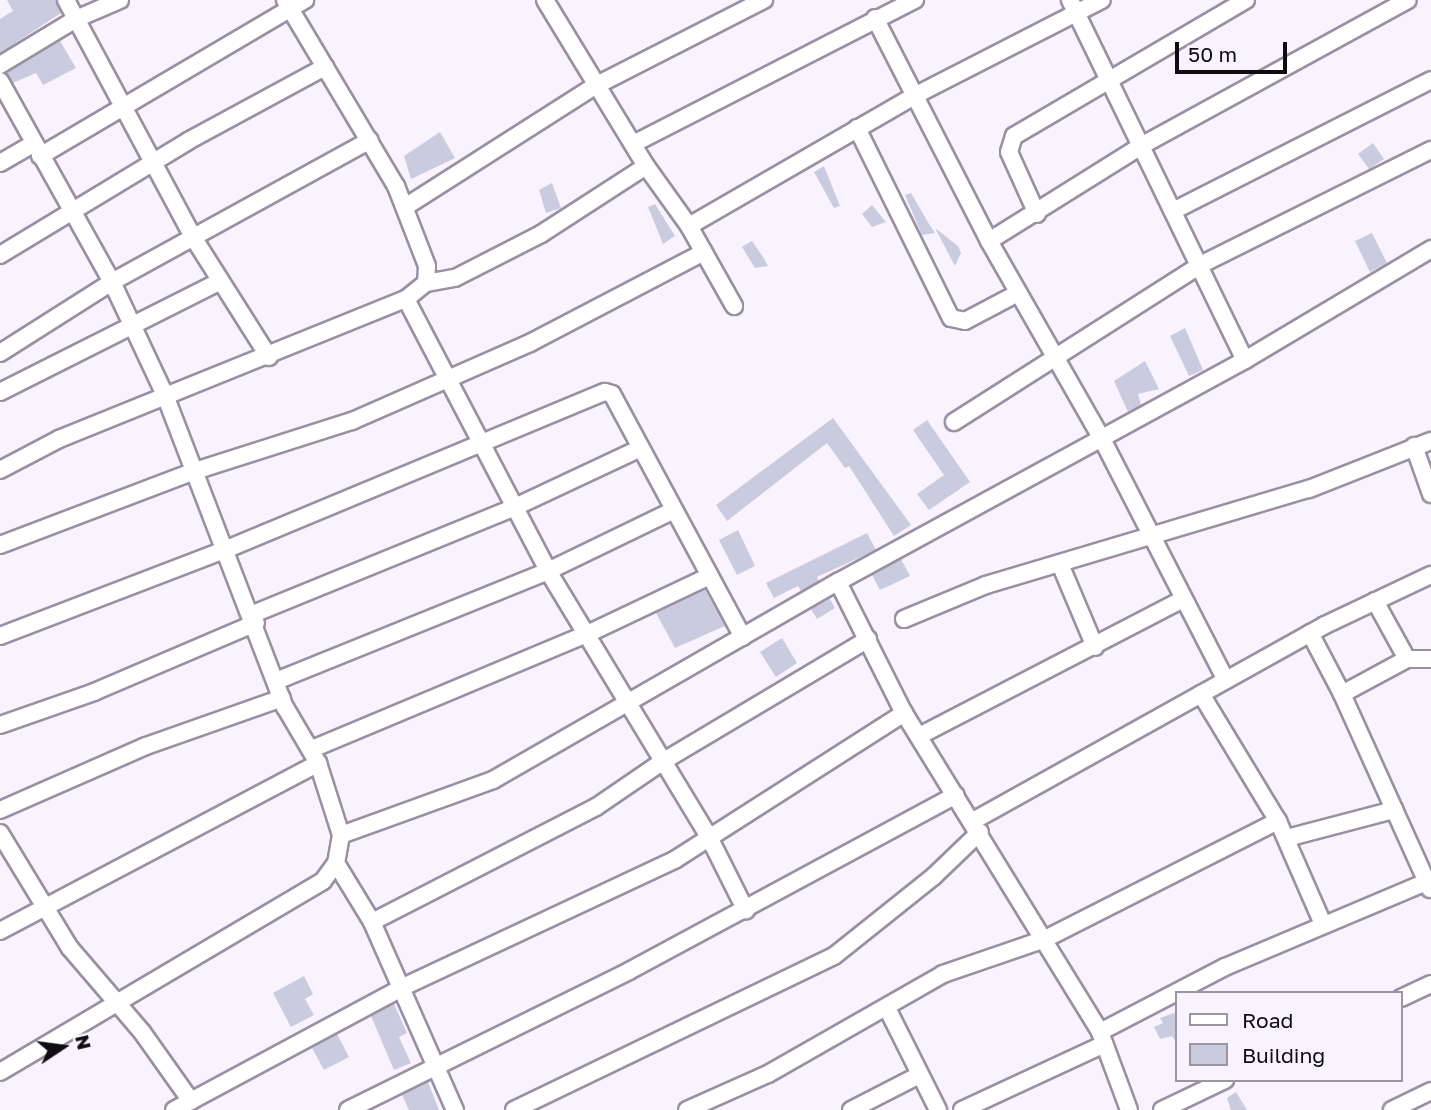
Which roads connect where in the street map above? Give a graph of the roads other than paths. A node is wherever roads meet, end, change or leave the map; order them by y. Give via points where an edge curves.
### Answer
1 (66, 0) edge
2 (120, 0) edge
3 (305, 0) edge
4 (545, 0) edge
5 (764, 0) edge
6 (915, 0) edge
7 (1102, 0) edge
8 (1246, 0) edge
9 (1408, 0) edge
10 (288, 4) edge
11 (892, 5) edge
12 (1073, 7) edge
13 (876, 18) junction
14 (76, 19) junction
15 (0, 65) edge
16 (325, 66) junction
17 (1431, 80) edge
18 (0, 81) edge
19 (1110, 82) junction
20 (596, 86) junction
21 (914, 96) junction
22 (123, 107) junction
23 (858, 128) junction
24 (370, 140) junction
25 (634, 145) junction
26 (1141, 146) junction
27 (37, 149) junction
28 (1431, 150) edge
29 (154, 162) junction
30 (0, 163) edge
31 (646, 166) junction
32 (405, 207) junction
33 (1173, 211) junction
34 (71, 212) junction
35 (1037, 214) junction
36 (689, 226) junction
37 (193, 237) junction
38 (989, 241) junction
39 (1431, 249) edge
40 (704, 252) junction
41 (0, 255) edge
42 (1200, 265) junction
43 (221, 281) junction
44 (112, 282) junction
45 (426, 283) junction
46 (1018, 293) junction
47 (406, 299) junction
48 (734, 306) dead end
49 (132, 328) junction
50 (0, 353) edge
51 (1056, 356) junction
52 (269, 357) junction
53 (1245, 360) junction
54 (447, 377) junction
55 (0, 392) edge
56 (165, 395) junction
57 (954, 422) dead end
58 (1102, 439) junction
59 (1431, 441) edge
60 (482, 446) junction
61 (1414, 446) junction
62 (641, 448) junction
63 (0, 470) edge
64 (195, 471) junction
65 (1431, 494) edge
66 (515, 507) junction
67 (674, 510) junction
68 (1152, 539) junction
69 (0, 545) edge
70 (228, 550) junction
71 (1060, 564) junction
72 (548, 572) junction
73 (1431, 575) edge
74 (710, 576) junction
75 (838, 582) junction
76 (1181, 600) junction
77 (1375, 601) junction
78 (254, 619) junction
79 (904, 619) dead end
80 (1310, 633) junction
81 (585, 635) junction
82 (0, 636) edge
83 (743, 638) junction
84 (868, 639) junction
85 (1095, 647) junction
86 (1431, 659) edge
87 (1407, 660) junction
88 (1226, 680) junction
89 (276, 681) junction
90 (1201, 694) junction
91 (1342, 694) junction
92 (282, 698) junction
93 (626, 706) junction
94 (904, 713) junction
95 (0, 725) edge
96 (919, 736) junction
97 (315, 756) junction
98 (662, 762) junction
99 (957, 795) junction
100 (0, 810) edge
101 (1394, 810) junction
102 (1278, 821) junction
103 (977, 826) junction
104 (0, 833) edge
105 (341, 835) junction
106 (1287, 838) junction
107 (710, 839) junction
108 (336, 863) junction
109 (1430, 884) edge
110 (44, 906) junction
111 (746, 911) junction
112 (372, 922) junction
113 (1323, 924) junction
114 (0, 931) edge
115 (1045, 939) junction
116 (1431, 984) edge
117 (403, 987) junction
118 (1183, 991) edge
119 (1176, 995) edge
120 (1403, 997) edge
121 (116, 1003) junction
122 (887, 1007) junction
123 (1102, 1038) junction
124 (437, 1067) junction
125 (0, 1072) edge
126 (919, 1075) junction
127 (1221, 1082) edge
128 (1431, 1091) edge
129 (191, 1101) junction
130 (174, 1110) edge
131 (348, 1110) edge
132 (455, 1110) edge
133 (514, 1110) edge
134 (687, 1110) edge
135 (851, 1110) edge
136 (938, 1110) edge
137 (962, 1110) edge
138 (1129, 1110) edge
139 (1162, 1110) edge
140 (1392, 1110) edge

1 - 14 street
2 - 14 street
3 - 10 street
4 - 20 street
5 - 20 street
6 - 11 street
7 - 12 street
8 - 19 street
9 - 26 street
10 - 16 street
10 - 22 street
11 - 13 street
12 - 19 street
12 - 21 street
13 - 21 street
13 - 25 street
14 - 15 street
14 - 22 street
16 - 24 street
16 - 29 street
17 - 33 street
18 - 27 street
19 - 26 street
19 - 35 street via 1014,136 1009,152
20 - 25 street
20 - 32 street
21 - 23 street
21 - 38 street
22 - 27 street
22 - 29 street
23 - 36 street
23 - 46 street via 951,318 965,321
24 - 32 street
24 - 37 street
25 - 31 street
26 - 33 street
26 - 35 street
27 - 30 street
27 - 34 street
28 - 42 street
29 - 34 street
29 - 37 street
31 - 36 street
31 - 45 street via 541,234 455,278
32 - 45 street via 426,266
33 - 42 street
34 - 41 street
34 - 44 street
35 - 38 street
36 - 40 street
37 - 43 street
37 - 44 street
38 - 46 street
39 - 53 street
40 - 48 street
40 - 54 street via 530,342
42 - 51 street
42 - 53 street
43 - 49 street
43 - 52 street
44 - 49 street
44 - 50 street
45 - 47 street
46 - 51 street
47 - 52 street
47 - 54 street
49 - 55 street via 72,352
49 - 56 street
51 - 57 street
51 - 58 street
52 - 56 street
53 - 58 street
54 - 60 street
54 - 64 street via 352,421
56 - 63 street via 59,439
56 - 64 street
58 - 68 street
58 - 75 street
59 - 61 street
60 - 62 street via 605,392 612,394
60 - 66 street
60 - 70 street
61 - 65 street
61 - 68 street via 1309,489
62 - 66 street
62 - 67 street
64 - 69 street
64 - 70 street
66 - 72 street
66 - 78 street
67 - 72 street
67 - 74 street
68 - 71 street
68 - 76 street
70 - 78 street
70 - 82 street
71 - 79 street via 986,585
71 - 85 street
72 - 81 street
72 - 89 street
73 - 77 street
74 - 81 street
74 - 83 street
75 - 83 street
75 - 84 street
76 - 85 street
76 - 88 street
77 - 80 street
77 - 87 street
78 - 89 street
78 - 95 street via 94,691
80 - 88 street
80 - 91 street
81 - 93 street
81 - 97 street
83 - 93 street
84 - 94 street
84 - 98 street
85 - 96 street
86 - 87 street
87 - 91 street
88 - 90 street
89 - 92 street
90 - 102 street
90 - 103 street
91 - 101 street
92 - 97 street
92 - 100 street via 146,747
93 - 98 street
93 - 105 street via 493,780
94 - 96 street
94 - 107 street
96 - 99 street
97 - 105 street
97 - 110 street
98 - 107 street
98 - 112 street via 560,827
99 - 103 street
99 - 111 street
101 - 106 street
101 - 109 street
102 - 106 street
102 - 115 street
103 - 115 street
103 - 133 street via 933,877 834,956
104 - 110 street
105 - 108 street
106 - 113 street
107 - 111 street
107 - 117 street
108 - 112 street
108 - 121 street via 323,881
109 - 113 street
110 - 114 street
110 - 121 street via 70,948
111 - 124 street
112 - 117 street
113 - 118 street via 1225,967
115 - 122 street via 965,964
115 - 123 street
116 - 120 street
117 - 124 street
117 - 129 street
119 - 123 street
121 - 125 street
121 - 129 street
122 - 126 street
122 - 134 street via 768,1073
123 - 137 street
123 - 138 street
124 - 131 street
124 - 132 street
126 - 135 street
126 - 136 street
127 - 139 street
128 - 140 street
129 - 130 street

